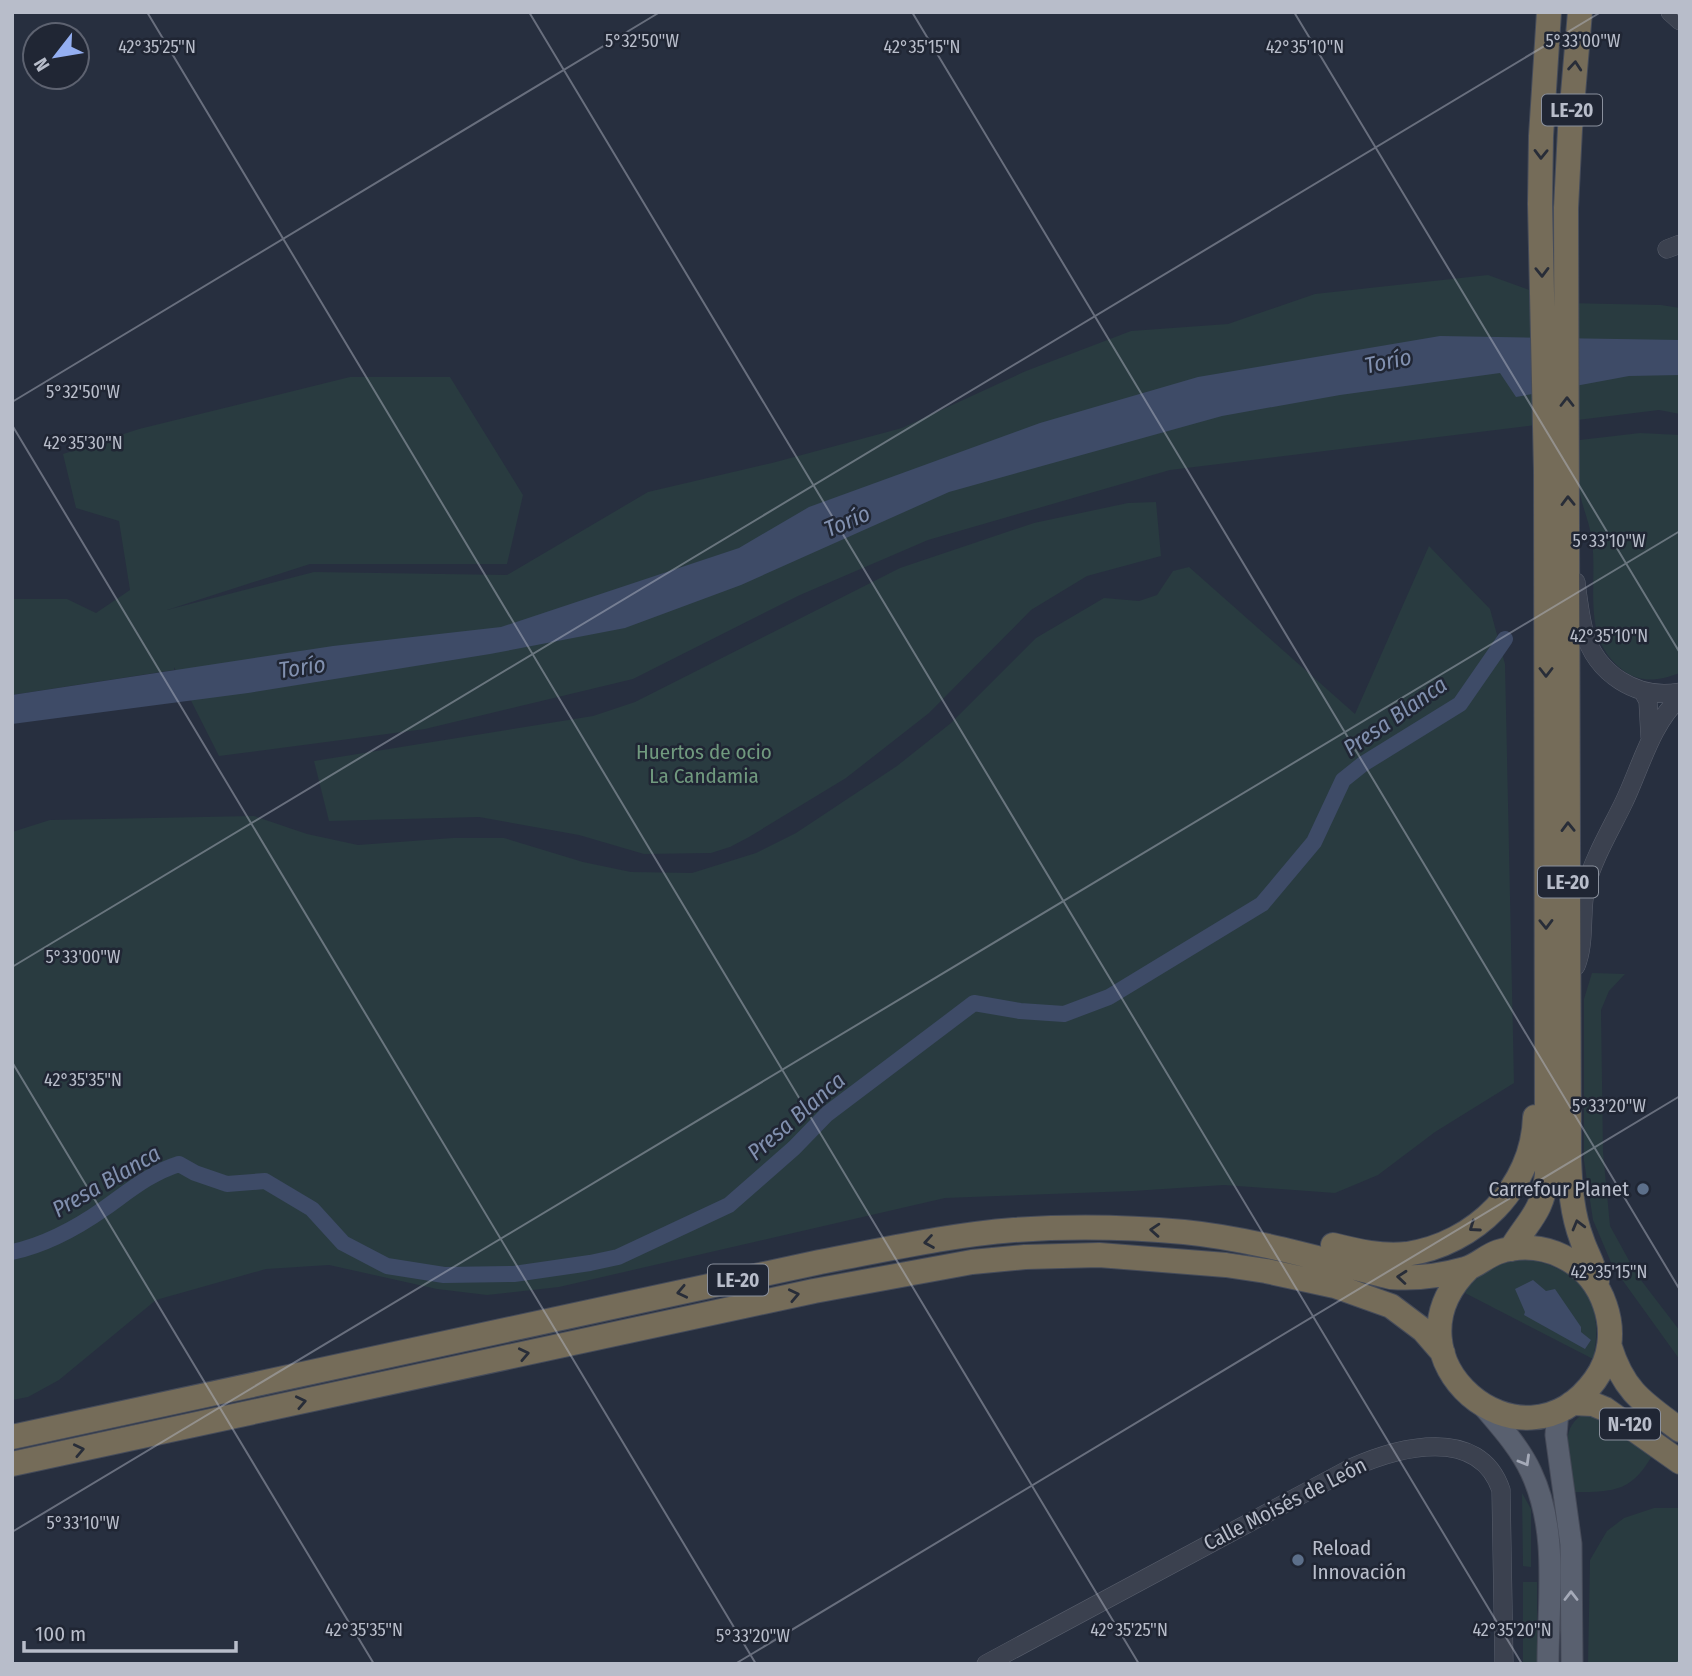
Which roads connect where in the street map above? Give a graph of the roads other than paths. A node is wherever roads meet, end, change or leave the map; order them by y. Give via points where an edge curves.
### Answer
1 (1549, 12) edge
2 (1580, 12) edge
3 (1670, 12) edge
4 (1680, 21) edge
5 (1556, 471) junction
6 (1569, 544) junction
7 (1643, 692) junction
8 (1680, 692) edge
9 (1680, 698) edge
10 (1650, 741) junction
11 (1568, 985) junction
12 (1548, 1059) junction
13 (1186, 1232) junction
14 (1511, 1249) junction
15 (1469, 1268) junction
16 (1598, 1289) junction
17 (1610, 1347) junction
18 (1443, 1353) junction
19 (1484, 1407) junction
20 (1565, 1407) junction
21 (1680, 1430) edge
22 (12, 1437) edge
23 (1680, 1462) edge
24 (12, 1465) edge
25 (986, 1664) edge
26 (1504, 1664) edge
27 (1548, 1664) edge
28 (1572, 1664) edge

1 -> 5 highway, LE-20 via 1540,204
5 -> 2 highway, LE-20 via 1570,129
3 - 4 street
6 -> 5 highway, LE-20
5 -> 12 highway, LE-20
6 - 7 street via 1591,650 1618,679
11 -> 6 highway, LE-20
7 - 8 street
7 - 10 street via 1648,701
9 - 10 street via 1668,709
10 - 11 street via 1587,885 1579,959
16 -> 11 highway, LE-20 via 1570,1190
12 -> 13 highway via 1536,1093 1531,1144 1517,1179 1491,1214 1445,1244 1405,1254 1382,1254 1245,1226
12 - 14 highway, LE-20 via 1544,1197
15 -> 13 highway, LE-20 via 1427,1278 1391,1277 1272,1247
13 -> 22 highway, LE-20 via 1041,1229 929,1241
14 - 15 highway
14 - 16 highway via 1543,1249 1566,1257
15 - 18 highway via 1458,1279 1442,1312
16 - 17 highway via 1609,1319
17 - 20 highway via 1589,1388
17 - 21 highway, N-120 via 1617,1369 1633,1393
18 - 19 highway via 1457,1383
24 -> 18 highway, LE-20 via 814,1291 1025,1257 1098,1255 1214,1264 1335,1286 1391,1306 1423,1330
19 - 20 highway via 1510,1417 1532,1417
19 -> 27 main road via 1516,1445 1546,1511
20 - 23 highway, N-120 via 1593,1404 1605,1409
28 -> 20 main road via 1571,1544 1556,1435
25 - 26 street, Calle Moisés de León via 1351,1468 1375,1457 1432,1447 1468,1451 1479,1457 1493,1470 1501,1490

